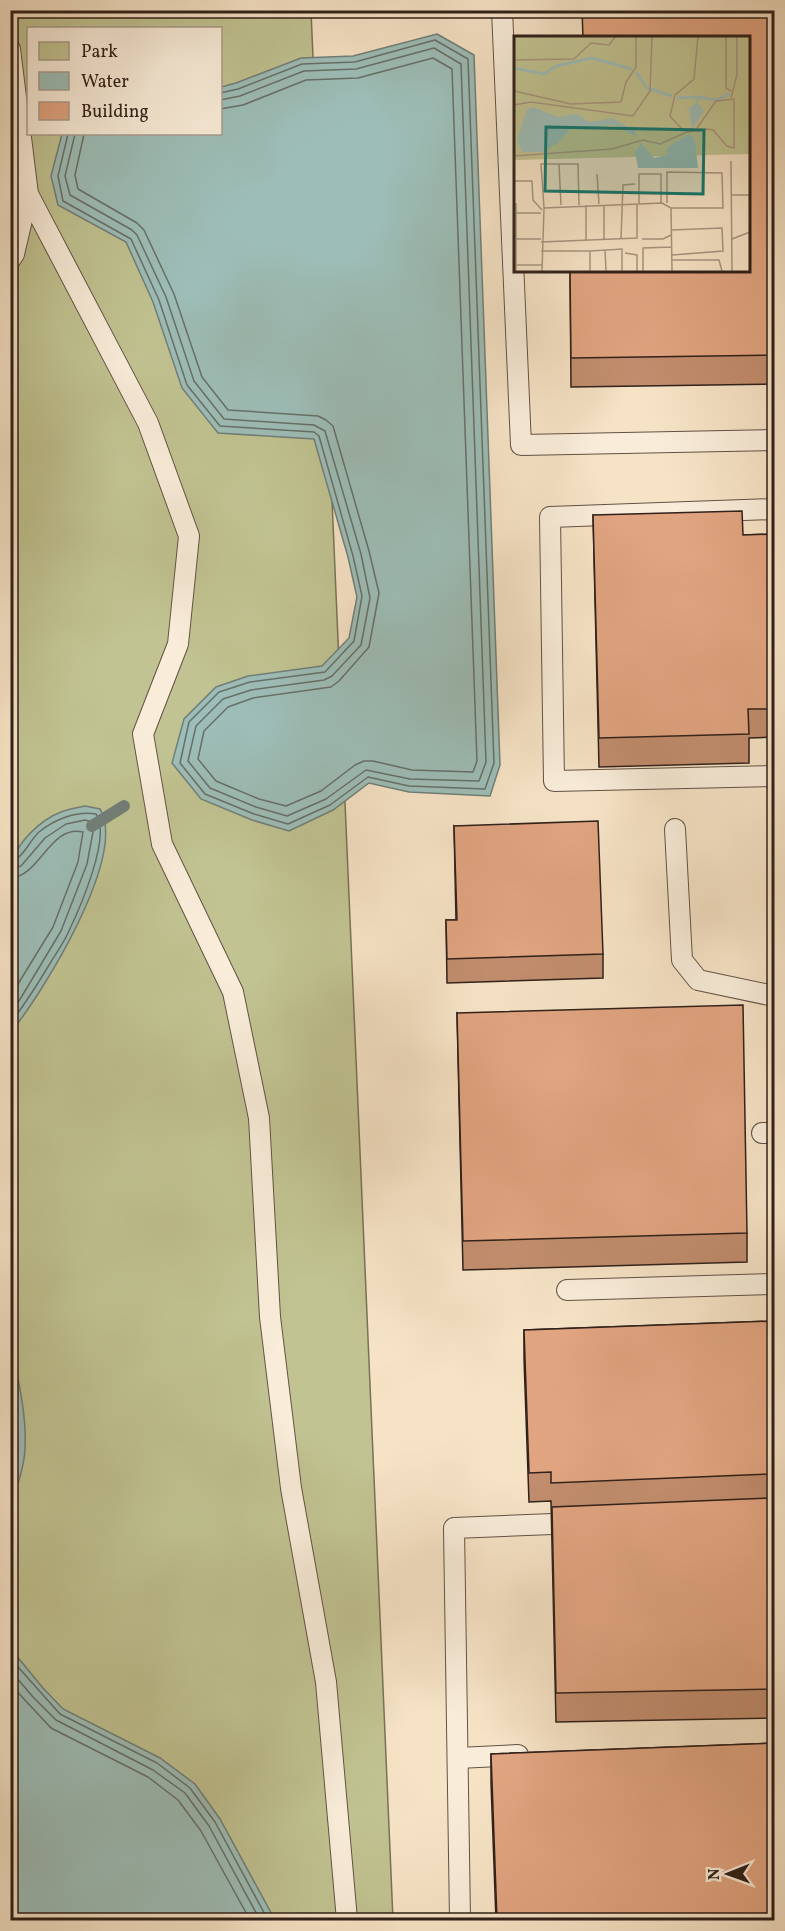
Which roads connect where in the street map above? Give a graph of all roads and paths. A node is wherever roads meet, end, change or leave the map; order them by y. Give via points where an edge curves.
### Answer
1 (502, 10) edge
2 (10, 49) edge
3 (13, 103) edge
4 (28, 194) junction
5 (10, 260) edge
6 (774, 440) edge
7 (774, 509) edge
8 (774, 777) edge
9 (675, 829) dead end
10 (774, 996) edge
11 (774, 1284) edge
12 (567, 1290) dead end
13 (597, 1523) edge
14 (540, 1754) edge
15 (458, 1758) junction
16 (347, 1920) edge
17 (460, 1920) edge

1 - 6 lane via 521,445
2 - 3 lane
3 - 4 lane
4 - 5 lane
4 - 16 lane via 148,423 189,536 178,644 143,734 162,844 233,992 259,1118 270,1317 291,1488 326,1682
7 - 8 lane via 550,517 555,782
9 - 10 lane via 682,960 698,980
11 - 12 lane
13 - 15 lane via 454,1528
14 - 15 lane
15 - 17 lane

